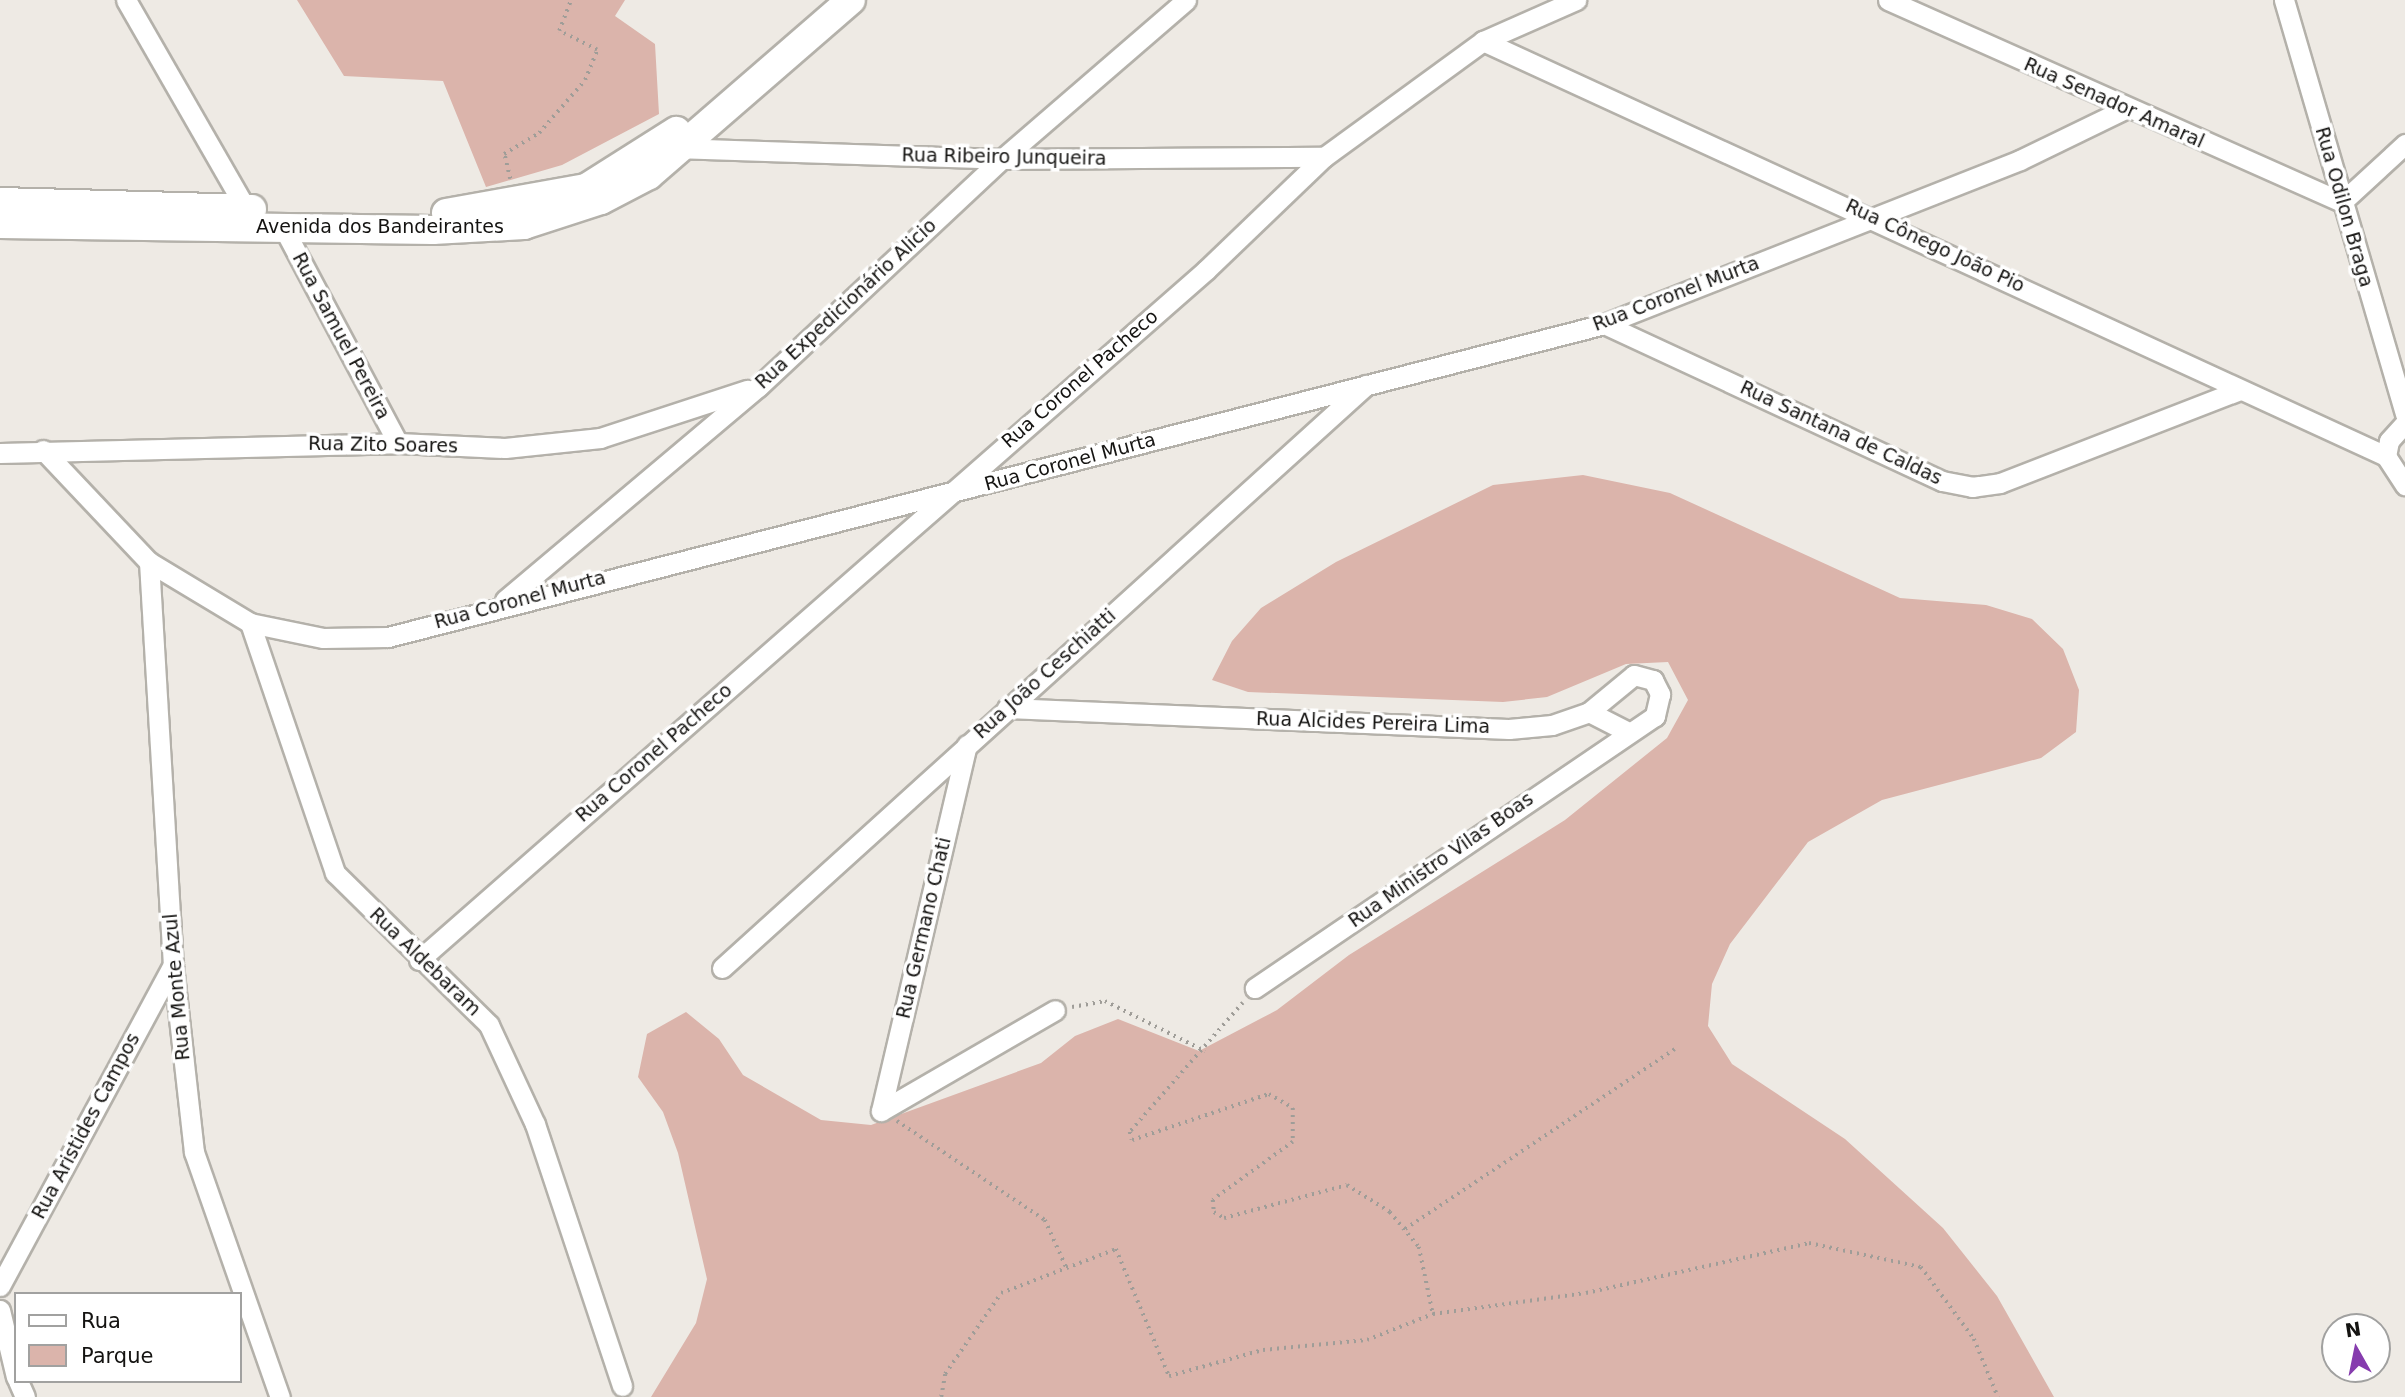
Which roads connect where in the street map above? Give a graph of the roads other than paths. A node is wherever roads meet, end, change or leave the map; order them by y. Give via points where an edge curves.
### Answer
1 (126, 0) edge
2 (826, 0) edge
3 (852, 0) edge
4 (1186, 0) edge
5 (1576, 0) edge
6 (1888, 0) edge
7 (2284, 0) edge
8 (1483, 41) junction
9 (2125, 109) junction
10 (2405, 144) edge
11 (670, 148) junction
12 (1324, 157) junction
13 (1002, 159) junction
14 (0, 202) edge
15 (2342, 202) junction
16 (246, 209) junction
17 (1874, 217) junction
18 (0, 224) edge
19 (284, 229) junction
20 (1604, 324) junction
21 (1369, 382) junction
22 (758, 387) junction
23 (2240, 390) junction
24 (2405, 415) edge
25 (2405, 423) edge
26 (398, 443) junction
27 (43, 450) junction
28 (0, 453) edge
29 (2386, 456) junction
30 (2405, 485) edge
31 (947, 495) junction
32 (149, 562) junction
33 (501, 603) junction
34 (250, 623) junction
35 (1007, 708) junction
36 (1589, 712) junction
37 (1628, 732) junction
38 (967, 745) junction
39 (419, 960) junction
40 (173, 965) junction
41 (722, 968) dead end
42 (1255, 988) road end
43 (1055, 1010) road end
44 (0, 1286) edge
45 (0, 1310) edge
46 (14, 1367) edge
47 (622, 1386) dead end
48 (280, 1397) edge

1 - 16 street
2 - 11 street, Avenida dos Bandeirantes
3 - 11 street, Avenida dos Bandeirantes
4 - 13 street, Rua Expedicionário Alicio
5 - 8 street, Rua Coronel Pacheco
6 - 9 street, Rua Senador Amaral
7 - 15 street, Rua Odilon Braga
8 - 12 street, Rua Coronel Pacheco
8 - 17 street, Rua Cônego João Pio
9 - 15 street, Rua Senador Amaral
9 - 17 street, Rua Coronel Murta via 2020,160
10 - 15 street
11 - 13 street, Rua Ribeiro Junqueira
11 - 16 street, Avenida dos Bandeirantes via 586,188 517,204 412,215
11 - 19 street, Avenida dos Bandeirantes via 627,188 524,225
12 - 13 street, Rua Ribeiro Junqueira
12 - 31 street, Rua Coronel Pacheco via 1206,270
13 - 22 street, Rua Expedicionário Alicio
14 - 16 street, Avenida dos Bandeirantes
15 - 24 street, Rua Odilon Braga
17 - 20 street, Rua Coronel Murta
17 - 23 street, Rua Cônego João Pio
18 - 19 street, Avenida dos Bandeirantes
19 - 26 street, Rua Samuel Pereira
20 - 21 street, Rua Coronel Murta
20 - 23 street, Rua Santana de Caldas via 1942,481 1972,487 2000,483
21 - 31 street, Rua Coronel Murta
21 - 35 street, Rua João Ceschiatti
22 - 26 street, Rua Zito Soares via 600,438 505,448
22 - 33 street, Rua Expedicionário Alicio
23 - 29 street, Rua Cônego João Pio
25 - 29 street via 2395,430
26 - 27 street, Rua Zito Soares
27 - 28 street, Rua Zito Soares
27 - 32 street, Rua Coronel Murta
29 - 30 street
31 - 33 street, Rua Coronel Murta
31 - 39 street, Rua Coronel Pacheco
32 - 34 street, Rua Coronel Murta
32 - 40 street, Rua Monte Azul
33 - 34 street, Rua Coronel Murta via 388,637 323,638
34 - 39 street, Rua Aldebaram via 335,873
35 - 36 street, Rua Alcides Pereira Lima via 1509,729 1552,725
35 - 38 street, Rua João Ceschiatti
36 - 37 street
36 - 37 street, Rua Alcides Pereira Lima via 1634,675 1653,680 1660,694 1655,716
37 - 42 street, Rua Ministro Vilas Boas
38 - 41 street, Rua João Ceschiatti
38 - 43 street, Rua Germano Chati via 881,1111
39 - 47 street, Rua Aldebaram via 489,1025 535,1124
40 - 44 street, Rua Aristides Campos
40 - 48 street, Rua Monte Azul via 194,1152
45 - 46 street

